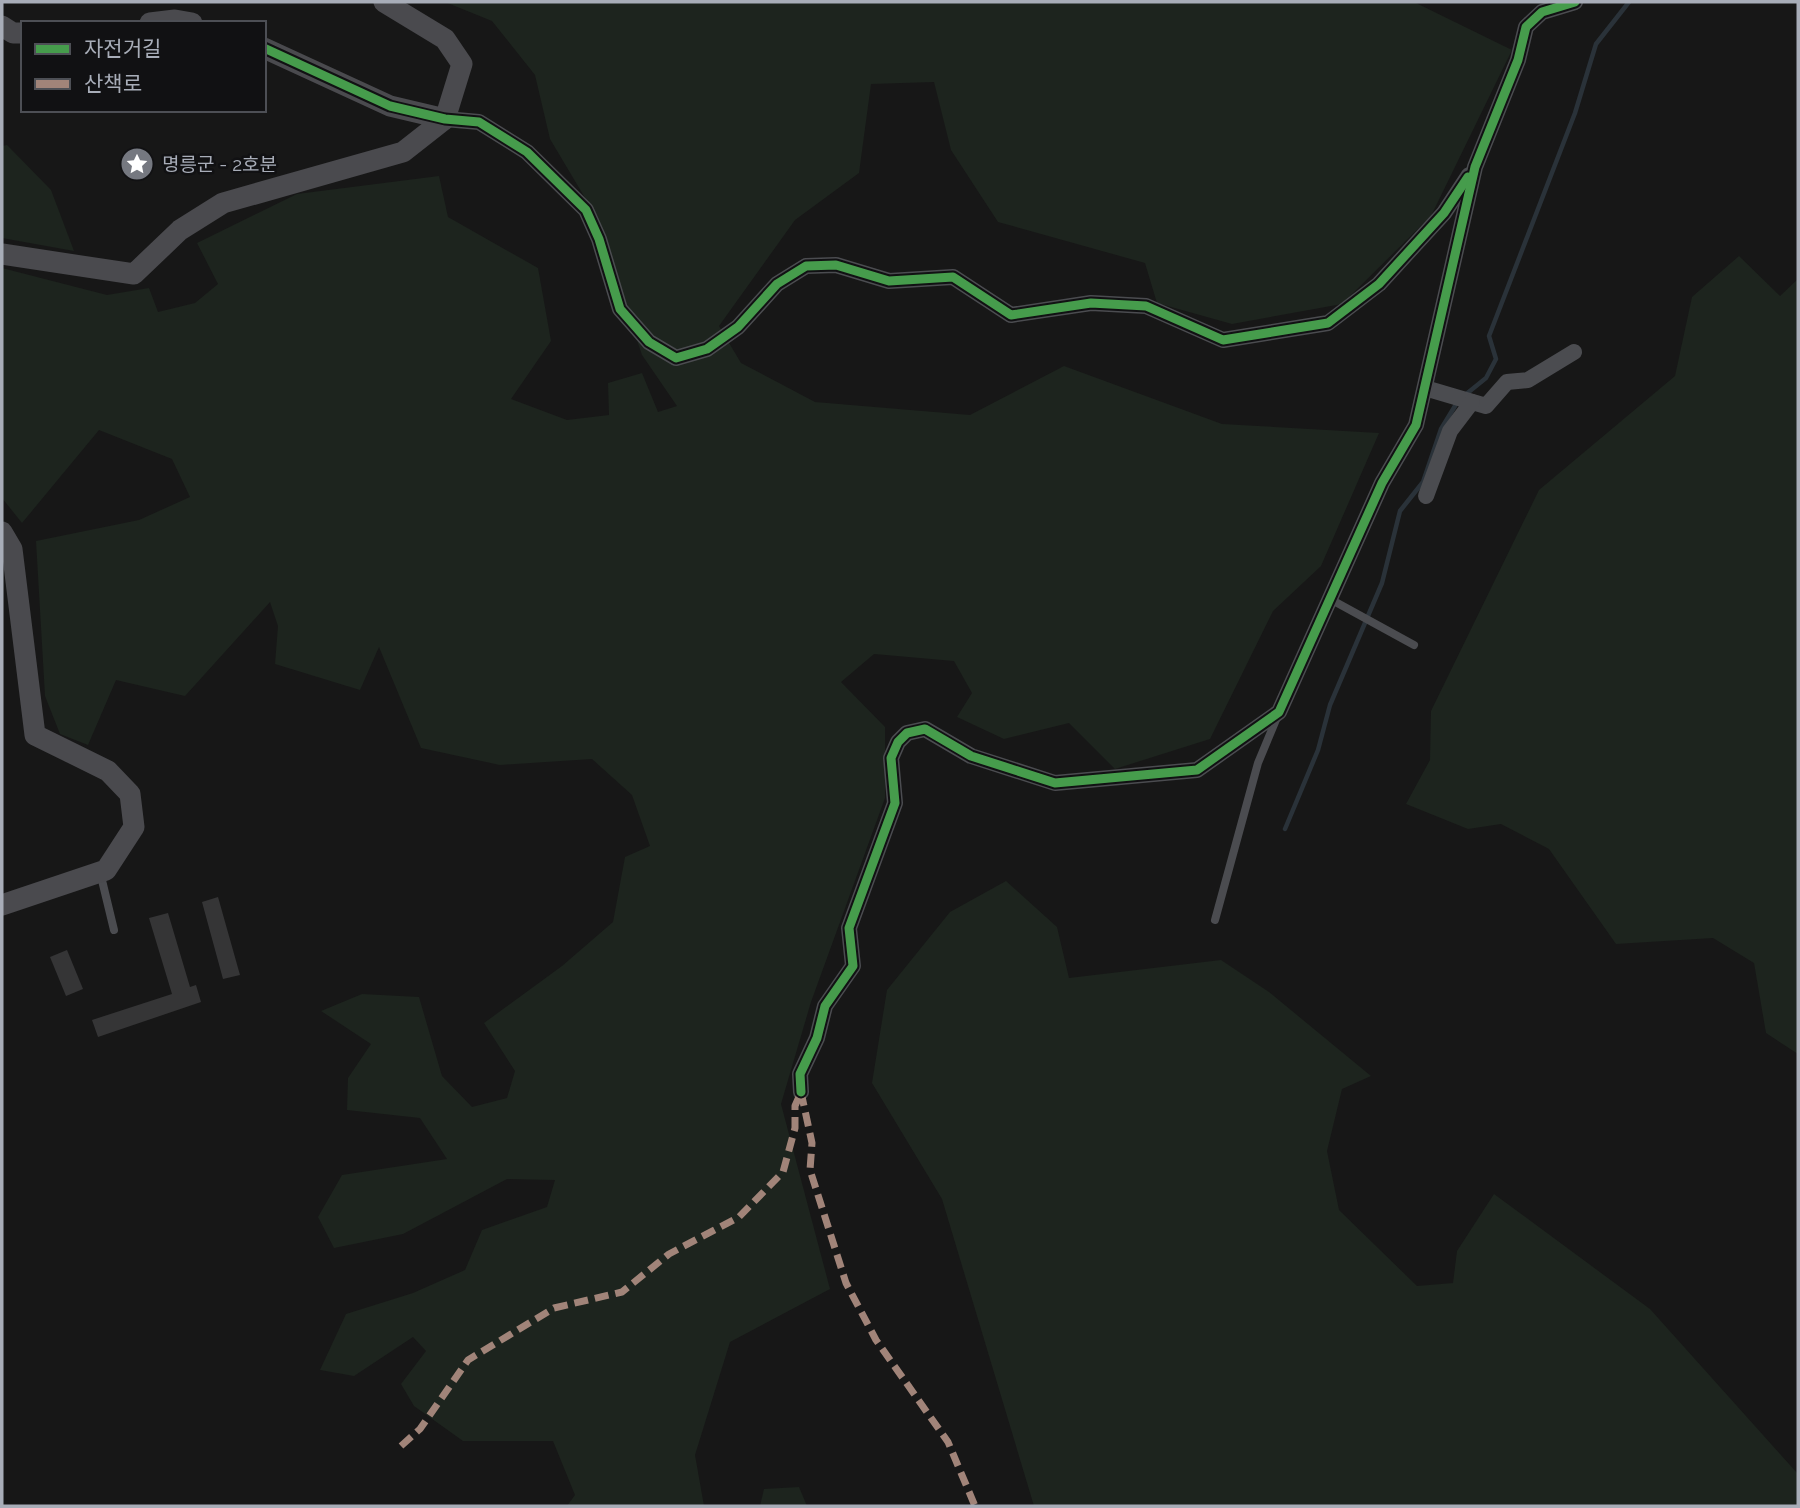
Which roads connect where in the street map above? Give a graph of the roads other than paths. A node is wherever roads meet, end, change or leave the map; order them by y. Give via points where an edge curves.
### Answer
1 (384, 2) edge
2 (1575, 2) edge
3 (2, 26) edge
4 (21, 33) edge
5 (266, 49) edge
6 (445, 120) junction
7 (1475, 167) junction
8 (2, 254) edge
9 (1574, 352) dead end
10 (1424, 388) junction
11 (1472, 402) junction
12 (1426, 496) dead end
13 (2, 532) edge
14 (1330, 599) junction
15 (1413, 645) dead end
16 (1279, 712) junction
17 (100, 872) junction
18 (2, 905) edge
19 (1215, 920) dead end
20 (114, 930) dead end
21 (801, 1092) dead end

1 - 6 street via 444,39 462,64
2 - 7 street via 1542,12 1526,27 1518,60
3 - 4 street
5 - 6 street via 390,106
6 - 7 street via 480,122 527,152 586,210 620,309 649,342 676,358 707,349 738,327 777,284 806,266 836,265 889,281 953,277 1011,315 1091,303 1146,306 1223,340 1328,323 1379,284 1444,214
6 - 8 street via 403,152 223,203 180,230 134,274
7 - 10 street
9 - 11 street via 1528,380 1507,382 1486,407
10 - 11 street
10 - 14 street via 1416,425 1382,483
11 - 12 street via 1450,431
13 - 17 street via 12,549 35,735 108,771 130,794 134,827 106,870
14 - 15 lane
14 - 16 street
16 - 19 lane via 1258,763
16 - 21 street via 1197,771 1055,783 971,756 925,729 907,733 891,758 895,803 849,928 853,966 825,1006 817,1038 800,1074
17 - 18 street
17 - 20 lane

